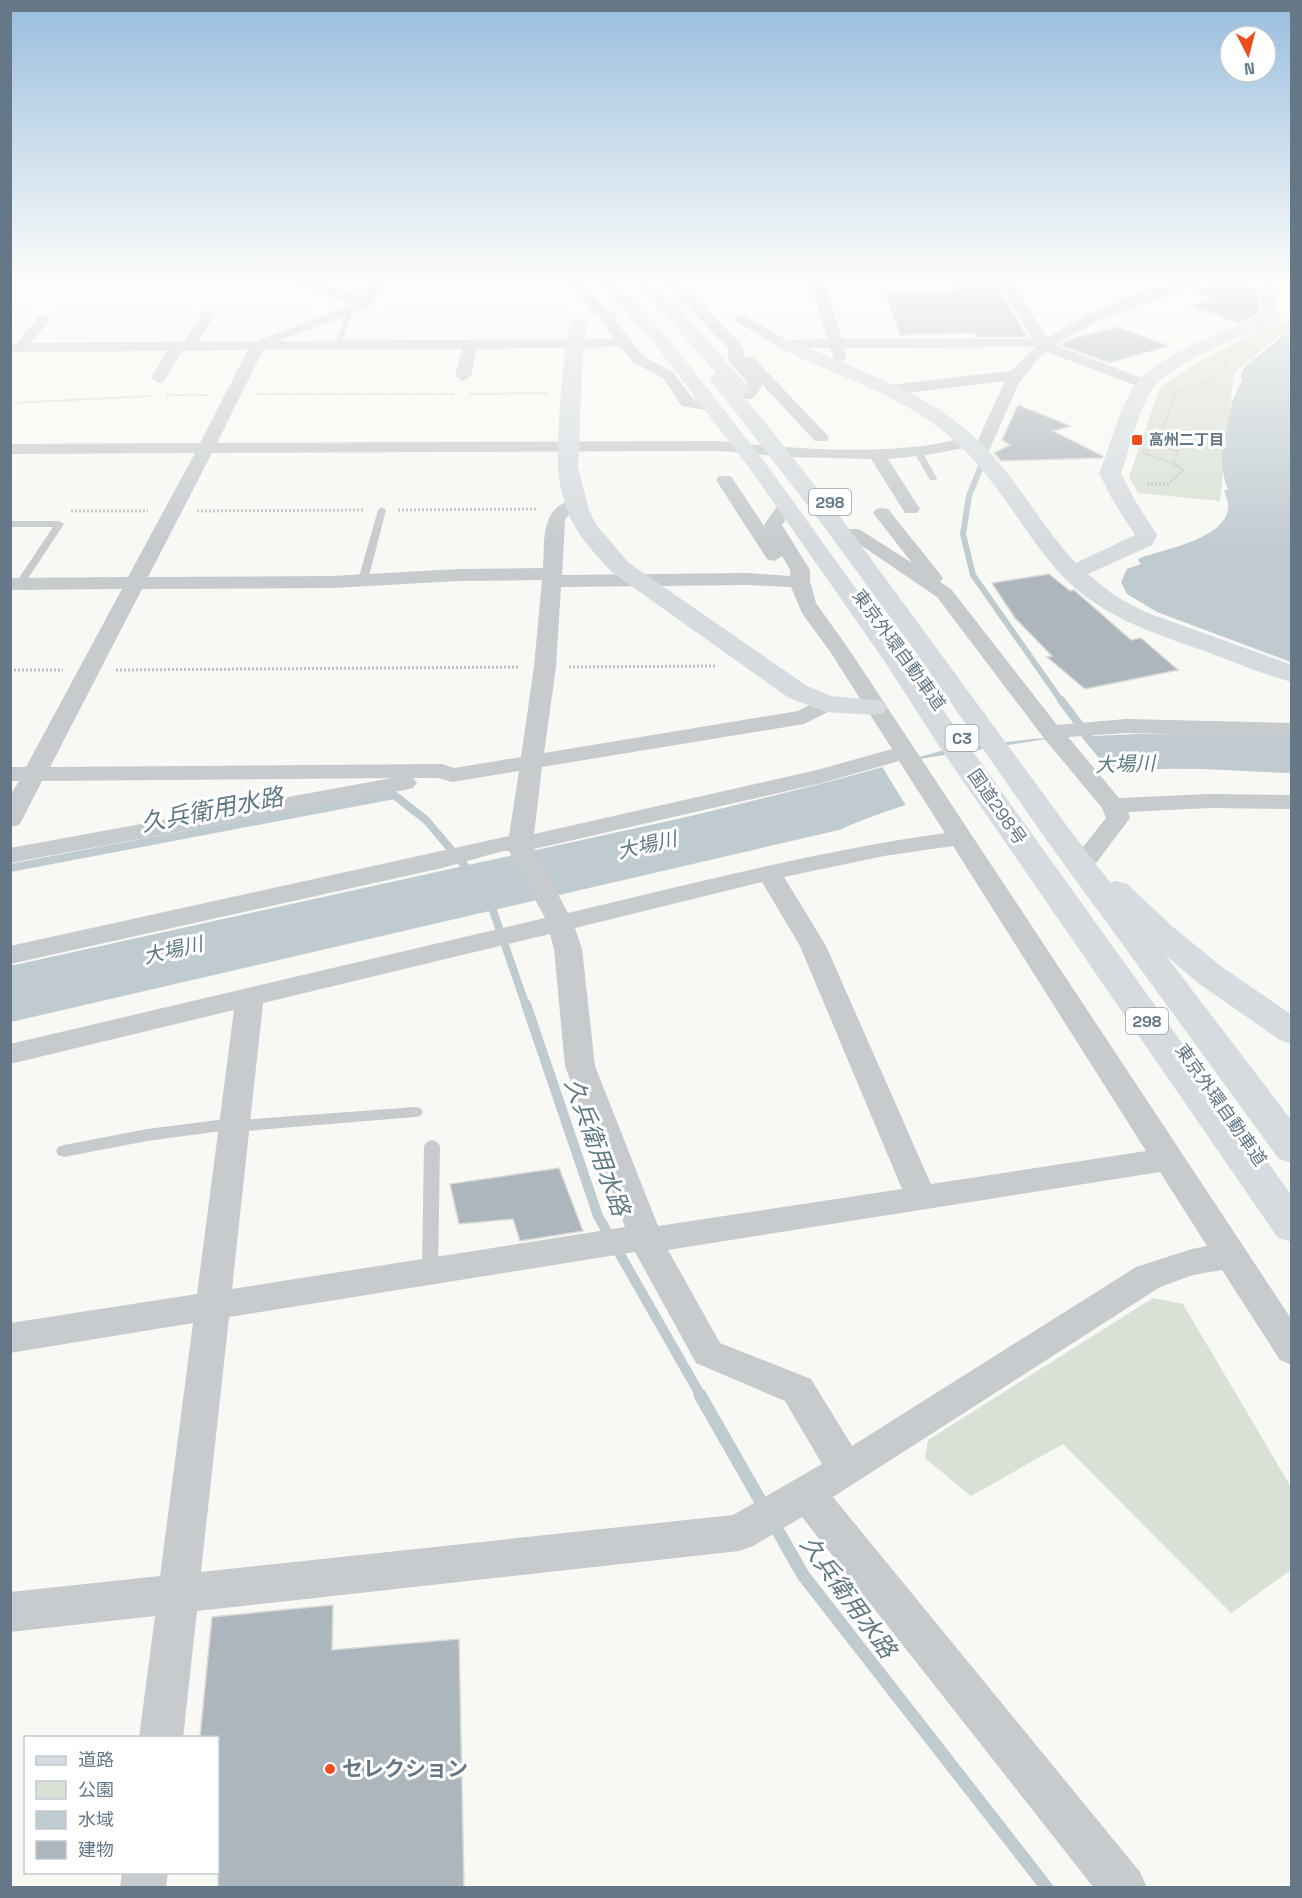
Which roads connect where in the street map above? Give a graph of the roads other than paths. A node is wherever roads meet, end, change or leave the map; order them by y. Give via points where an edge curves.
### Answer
1 (166, 370) edge
2 (246, 370) edge
3 (464, 370) edge
4 (574, 370) edge
5 (658, 370) joint
6 (684, 370) edge
7 (693, 370) edge
8 (712, 370) edge
9 (723, 370) edge
10 (744, 370) edge
11 (759, 370) edge
12 (841, 370) edge
13 (1022, 370) edge
14 (1107, 370) edge
15 (1169, 370) edge
16 (844, 371) joint
17 (1017, 375) junction
18 (463, 376) dead end
19 (159, 378) dead end
20 (1145, 384) junction
21 (889, 390) junction
22 (746, 396) junction
23 (712, 405) junction
24 (676, 412) dead end
25 (821, 438) dead end
26 (569, 446) junction
27 (974, 447) junction
28 (205, 448) junction
29 (10, 449) edge
30 (744, 449) junction
31 (794, 452) junction
32 (918, 452) junction
33 (876, 453) junction
34 (933, 478) dead end
35 (725, 480) dead end
36 (786, 506) junction
37 (568, 507) junction
38 (911, 509) dead end
39 (382, 510) road end
40 (882, 513) dead end
41 (10, 524) edge
42 (852, 533) junction
43 (1072, 573) junction
44 (550, 577) junction
45 (363, 580) junction
46 (637, 580) junction
47 (798, 582) junction
48 (15, 584) edge
49 (135, 584) junction
50 (944, 593) junction
51 (1292, 674) edge
52 (826, 704) junction
53 (874, 708) junction
54 (1292, 730) edge
55 (1051, 732) junction
56 (903, 753) junction
57 (533, 760) junction
58 (22, 774) edge
59 (453, 774) junction
60 (1292, 802) edge
61 (1113, 806) junction
62 (10, 820) edge
63 (954, 830) junction
64 (521, 847) junction
65 (10, 856) edge
66 (1088, 857) junction
67 (769, 873) junction
68 (1116, 891) junction
69 (560, 922) junction
70 (10, 955) edge
71 (250, 996) junction
72 (1292, 1032) edge
73 (10, 1054) edge
74 (415, 1112) dead end
75 (234, 1125) junction
76 (1292, 1130) edge
77 (432, 1146) dead end
78 (1292, 1149) edge
79 (64, 1151) dead end
80 (1168, 1159) junction
81 (922, 1199) junction
82 (1292, 1207) edge
83 (1292, 1227) edge
84 (645, 1239) junction
85 (1230, 1256) junction
86 (430, 1272) junction
87 (211, 1307) junction
88 (10, 1338) edge
89 (1292, 1350) edge
90 (846, 1470) junction
91 (800, 1497) junction
92 (179, 1594) junction
93 (10, 1612) edge
94 (161, 1736) edge
95 (1124, 1887) edge

1 - 19 street
2 - 28 street
3 - 18 street
4 - 26 main road
5 - 23 street via 668,375 688,403
5 - 24 street via 651,380
6 - 23 main road, 国道298号 / 298
7 - 82 main road, 東京外環自動車道 / C3 via 732,417 1032,835
8 - 78 main road, 東京外環自動車道 / C3 via 833,523
9 - 22 main road, 298
10 - 22 street via 754,381 754,388
11 - 25 street
12 - 16 main road
13 - 17 street
14 - 20 street
15 - 20 main road
16 - 21 main road
17 - 21 street
17 - 27 street
20 - 43 main road via 1110,473 1146,535 1144,540
21 - 27 main road via 932,413
22 - 31 main road, 298
23 - 30 main road, 国道298号 / 298
26 - 28 street
26 - 30 street
26 - 37 main road
27 - 32 street
27 - 43 main road via 1053,554
28 - 29 street
28 - 49 street
30 - 31 street
30 - 36 main road, 国道298号 / 298
31 - 33 street
31 - 42 main road, 298
32 - 33 street
32 - 34 lane
33 - 38 street
35 - 47 street via 784,570
36 - 47 street via 773,525 800,570
36 - 83 main road, 国道298号 / 298
37 - 44 street via 556,520
37 - 46 main road via 604,550
39 - 45 lane
40 - 50 street
41 - 48 lane via 59,524
42 - 50 street
42 - 66 main road, 298
43 - 51 main road via 1107,602 1130,614
44 - 45 street
44 - 46 street
44 - 57 street via 545,667
45 - 49 street
46 - 47 street
46 - 52 main road via 798,692
47 - 53 street via 804,601
48 - 49 street
49 - 58 street via 91,670
50 - 55 street
52 - 53 main road
52 - 57 street via 804,717
53 - 56 street
54 - 55 street via 1126,726
55 - 61 street
56 - 63 street
56 - 64 street via 811,779
57 - 59 street
57 - 64 street
58 - 59 street
58 - 62 street
59 - 65 street
60 - 61 street
61 - 66 street via 1118,818
63 - 67 street
63 - 80 street
64 - 69 street
64 - 70 street via 502,844
66 - 68 main road, 298
67 - 69 street
67 - 81 street via 813,946
68 - 72 main road via 1210,975
68 - 76 main road, 298
69 - 71 street
69 - 84 street via 568,949 580,1066
71 - 73 street
71 - 75 street
74 - 75 lane
75 - 79 lane via 147,1135
75 - 87 street
77 - 86 lane
80 - 81 street
80 - 85 street
81 - 84 street
84 - 86 street
84 - 90 street via 708,1353 798,1390
85 - 89 street
85 - 90 street via 1192,1262 1148,1277
86 - 87 street
87 - 88 street
87 - 92 street
90 - 91 street
91 - 92 street via 739,1533
91 - 95 street
92 - 93 street
92 - 94 street

